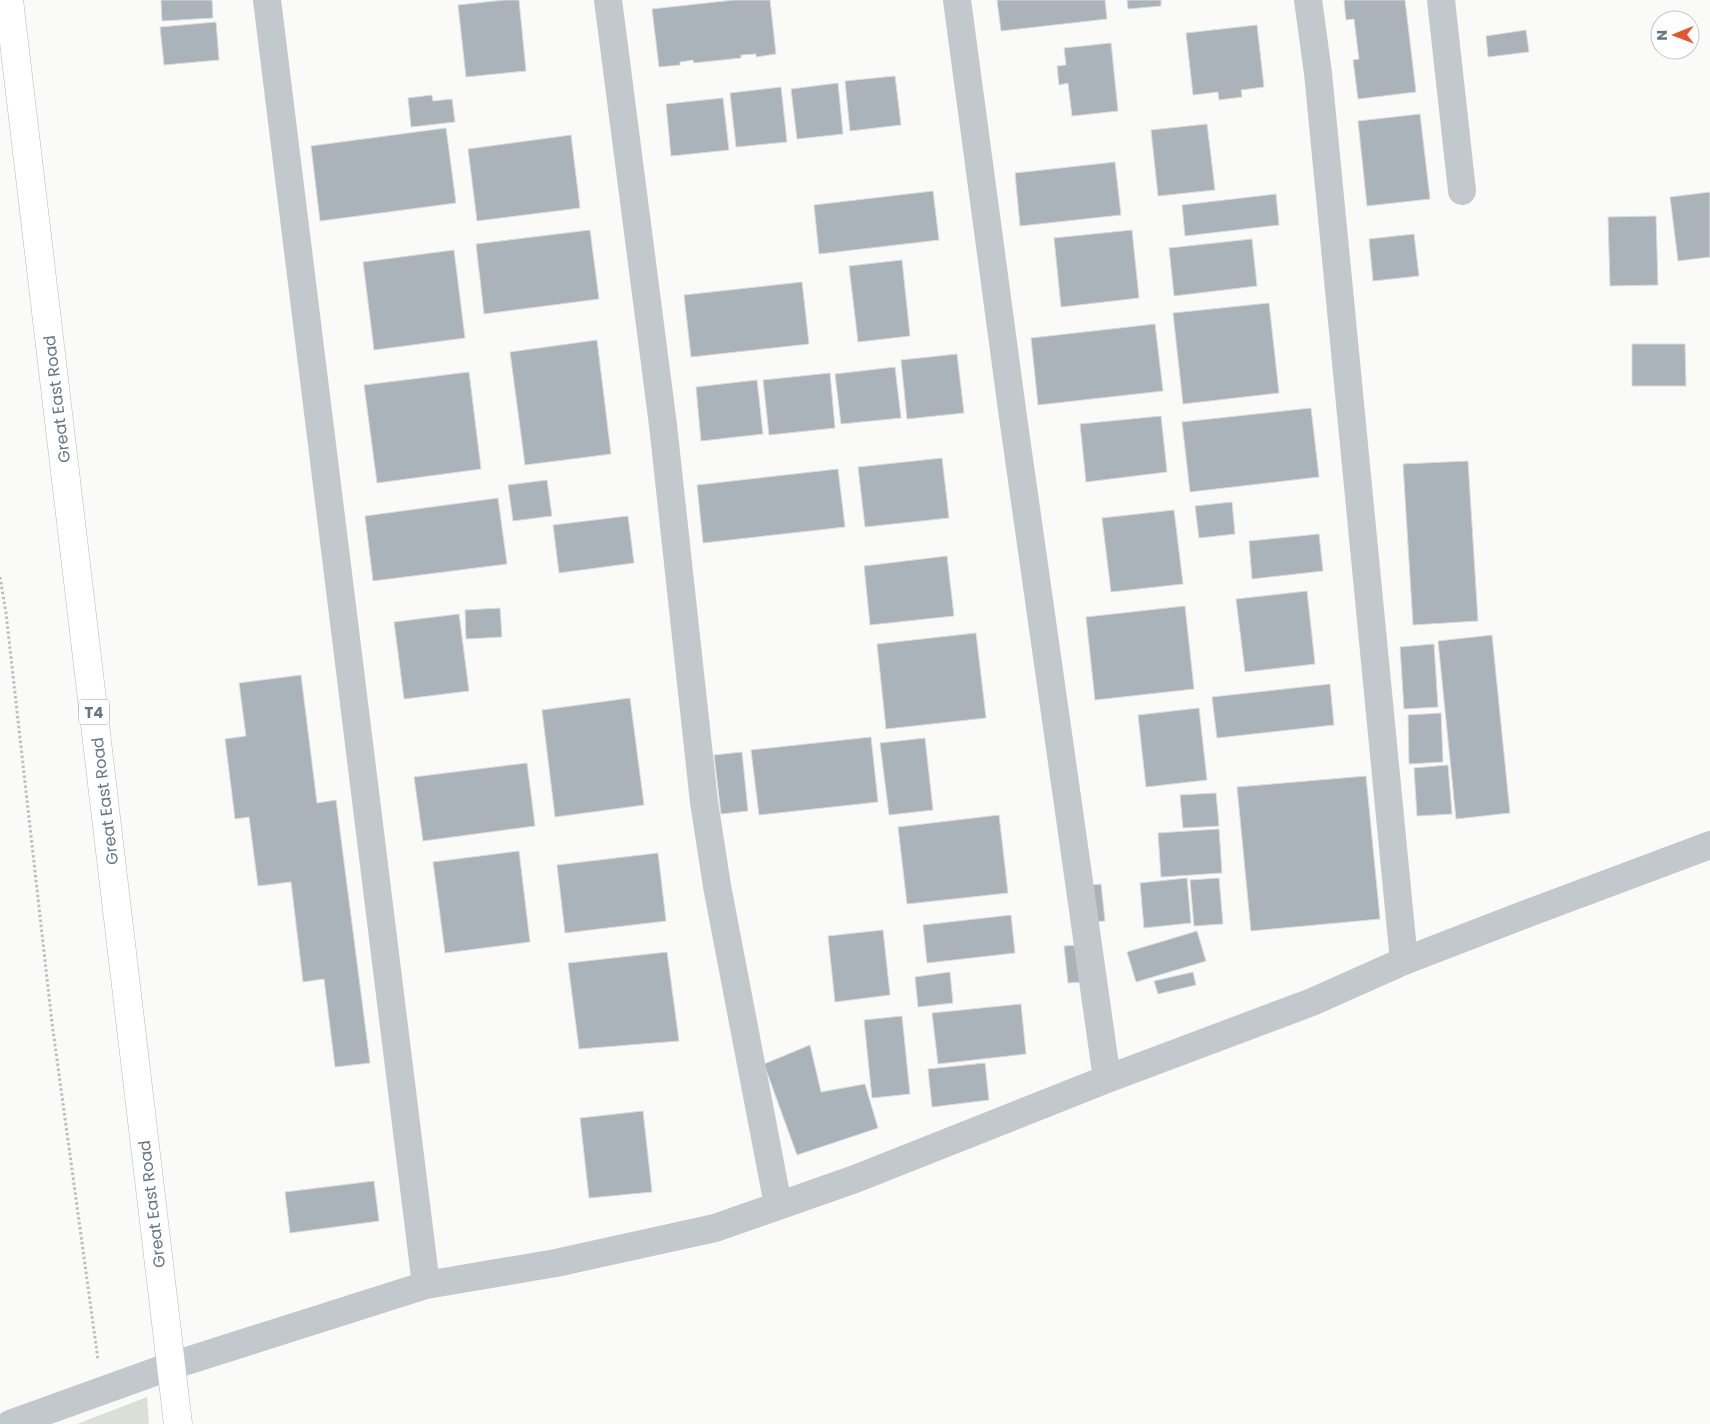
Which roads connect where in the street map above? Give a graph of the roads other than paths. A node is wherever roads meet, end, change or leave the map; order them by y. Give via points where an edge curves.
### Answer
1 (9, 0) edge
2 (267, 0) edge
3 (608, 0) edge
4 (957, 0) edge
5 (1308, 0) edge
6 (1441, 0) edge
7 (1462, 191) dead end
8 (1710, 845) edge
9 (1404, 961) junction
10 (1107, 1079) junction
11 (778, 1205) junction
12 (426, 1286) junction
13 (170, 1366) junction
14 (10, 1424) edge
15 (178, 1424) edge

1 - 13 highway, Great East Road / T4
2 - 12 street
3 - 11 street via 663,425 704,802
4 - 10 street via 1011,407
5 - 9 street via 1320,93
6 - 7 street
8 - 9 street
9 - 10 street via 1312,1002
10 - 11 street via 855,1179
11 - 12 street via 715,1228 652,1243
12 - 13 street
13 - 14 street
13 - 15 highway, Great East Road / T4

